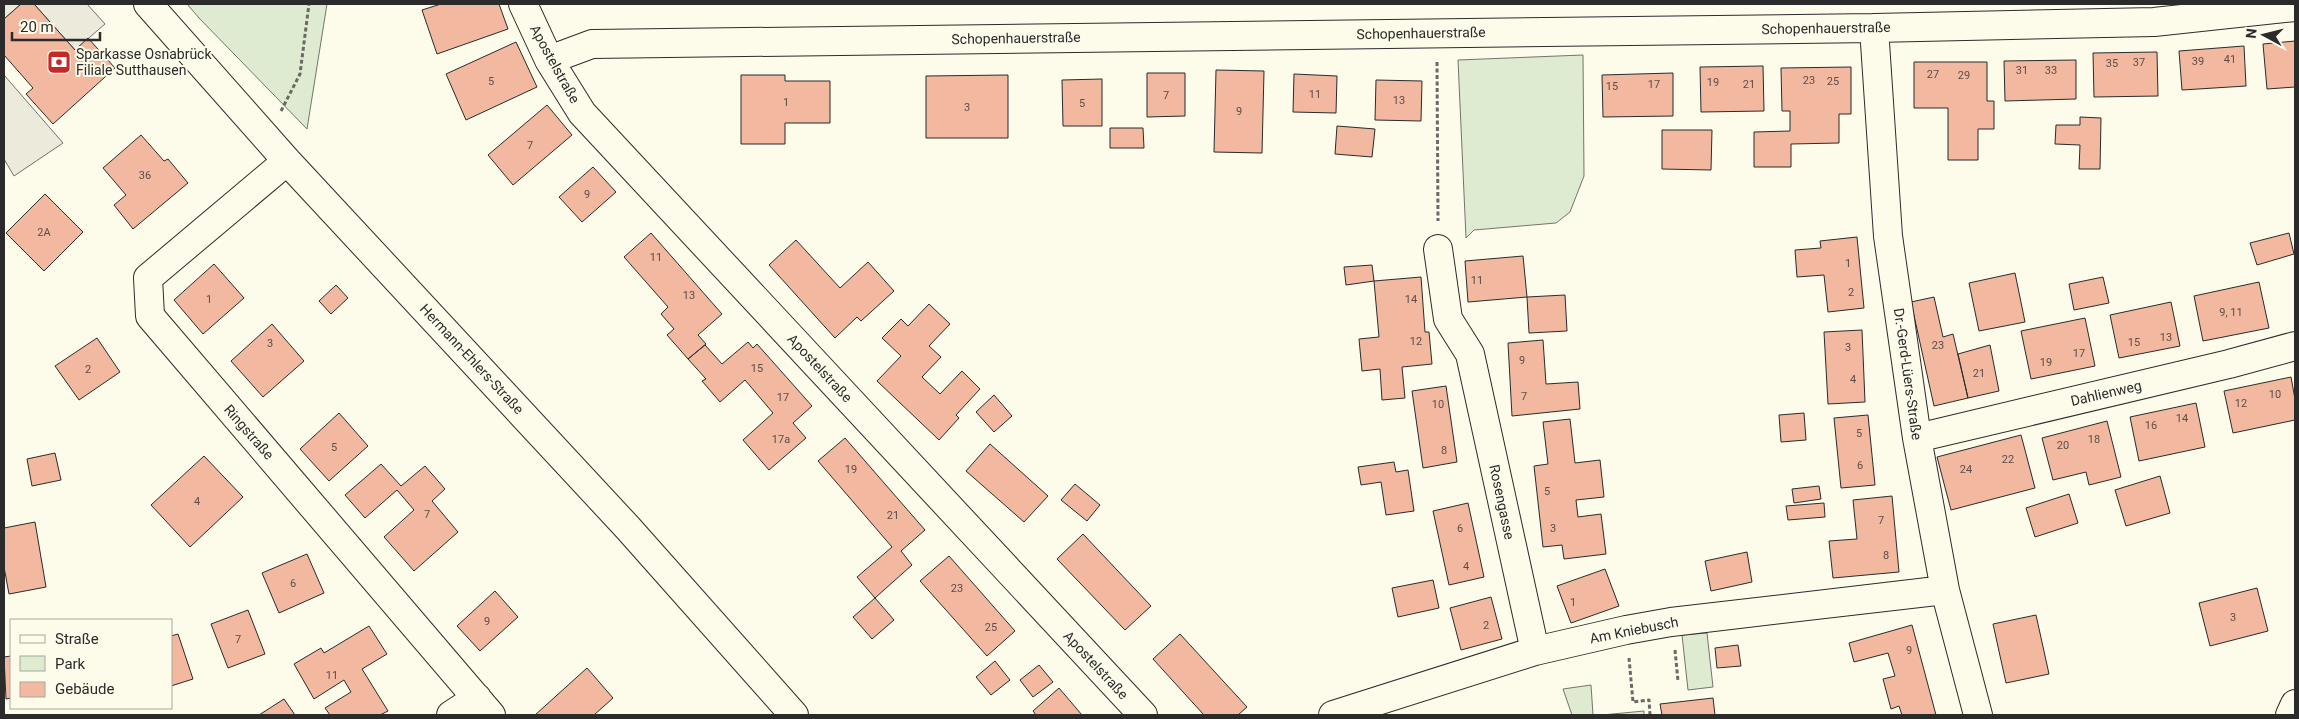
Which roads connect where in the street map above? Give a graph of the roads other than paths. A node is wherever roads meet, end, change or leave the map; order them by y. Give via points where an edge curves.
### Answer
1 (523, 4) edge
2 (150, 5) edge
3 (2295, 7) edge
4 (1874, 28) junction
5 (549, 60) junction
6 (287, 161) junction
7 (1438, 249) road end
8 (2295, 346) edge
9 (1917, 438) junction
10 (1945, 590) junction
11 (1535, 651) junction
12 (2295, 704) edge
13 (484, 707) edge
14 (451, 715) edge
15 (794, 715) edge
16 (1143, 715) edge
17 (1333, 715) edge
18 (1978, 715) edge
19 (2290, 715) edge

1 - 5 street, Apostelstraße
2 - 6 street, Hermann-Ehlers-Straße
3 - 4 street, Schopenhauerstraße via 2154,22
4 - 5 street, Schopenhauerstraße via 592,44
4 - 9 street, Dr.-Gerd-Lüers-Straße via 1888,236
5 - 16 street, Apostelstraße via 582,113
6 - 13 street, Ringstraße via 148,278 150,316
6 - 15 street, Hermann-Ehlers-Straße via 628,528
7 - 11 street, Rosengasse via 1448,319 1470,354
8 - 9 street, Dahlienweg
9 - 10 street, Dr.-Gerd-Lüers-Straße
10 - 11 street, Am Kniebusch via 1681,621
10 - 18 street, Dr.-Gerd-Lüers-Straße
11 - 17 street, Am Kniebusch
12 - 19 street
13 - 14 street

